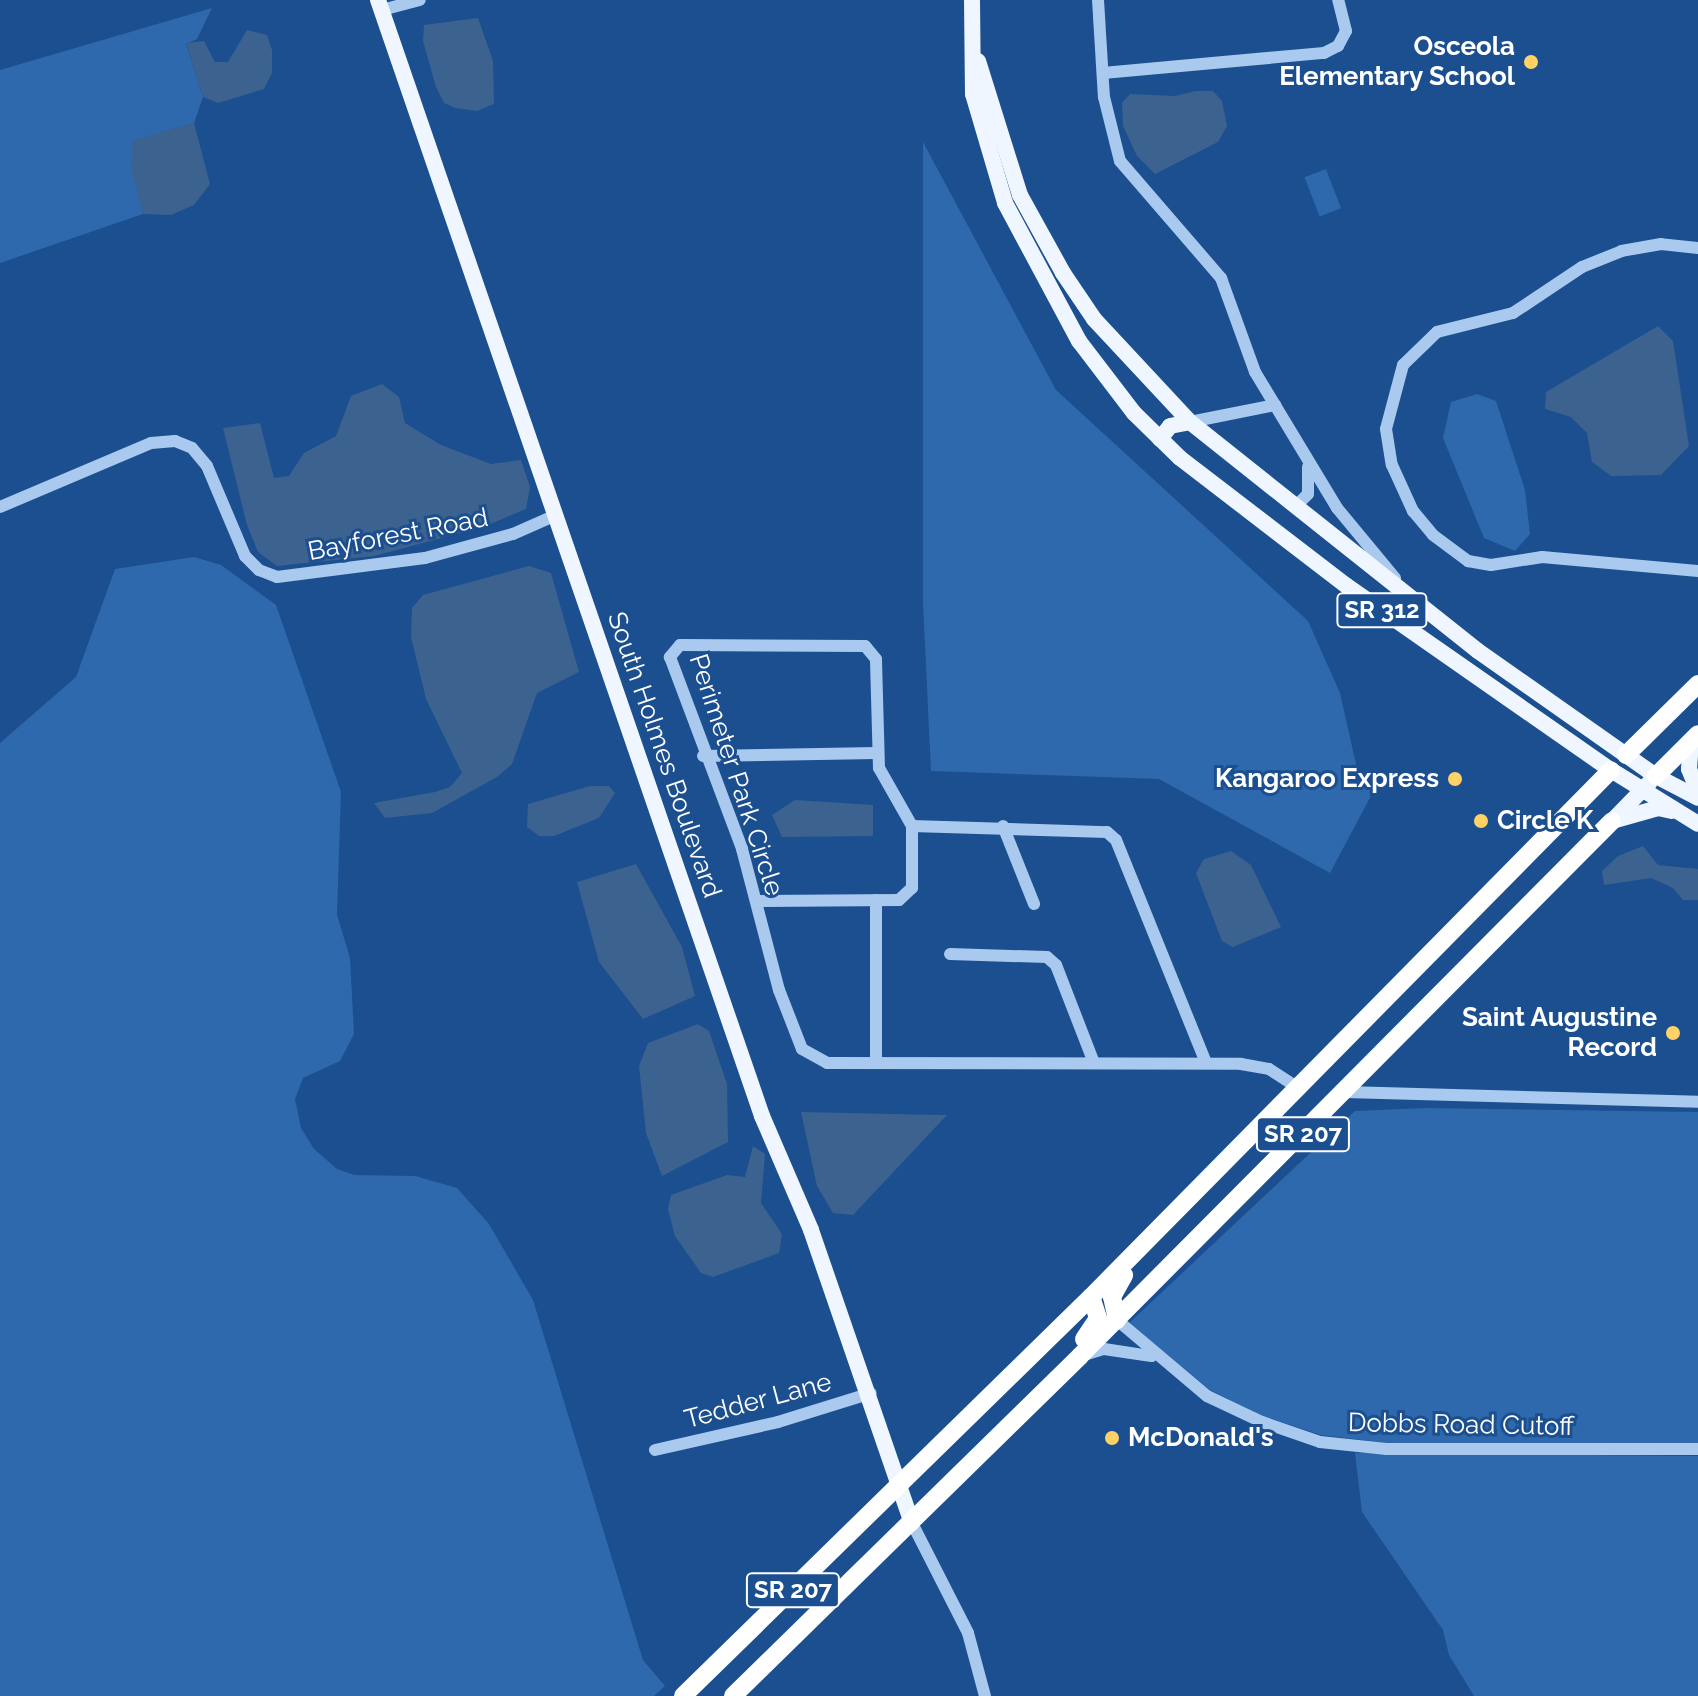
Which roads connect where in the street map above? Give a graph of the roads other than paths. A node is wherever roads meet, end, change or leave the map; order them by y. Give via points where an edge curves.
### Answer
1 (420, 0) edge
2 (972, 0) edge
3 (1098, 0) edge
4 (1338, 0) edge
5 (380, 5) edge
6 (976, 56) junction
7 (1103, 73) junction
8 (1698, 248) edge
9 (1275, 405) junction
10 (1190, 422) junction
11 (1160, 439) junction
12 (1306, 456) junction
13 (0, 507) edge
14 (1295, 507) junction
15 (556, 515) junction
16 (1698, 571) edge
17 (1418, 604) junction
18 (1698, 684) edge
19 (1694, 738) edge
20 (876, 753) junction
21 (1626, 755) junction
22 (703, 756) junction
23 (1611, 770) junction
24 (1656, 776) junction
25 (1642, 790) junction
26 (1698, 791) edge
27 (1698, 798) edge
28 (1676, 811) junction
29 (1612, 821) junction
30 (1698, 824) edge
31 (912, 826) junction
32 (1003, 826) junction
33 (876, 900) junction
34 (756, 901) junction
35 (1034, 904) dead end
36 (950, 954) dead end
37 (876, 1063) junction
38 (1094, 1063) junction
39 (1206, 1063) junction
40 (1298, 1088) junction
41 (1345, 1092) junction
42 (1698, 1102) edge
43 (1141, 1246) junction
44 (1091, 1297) junction
45 (1117, 1320) junction
46 (1080, 1356) junction
47 (1157, 1358) junction
48 (871, 1393) junction
49 (1698, 1449) edge
50 (655, 1450) dead end
51 (902, 1484) junction
52 (912, 1523) junction
53 (683, 1696) edge
54 (733, 1696) edge
55 (985, 1696) edge

1 - 5 street
2 - 6 main road, SR 312
3 - 7 street
4 - 7 street via 1346,31 1338,46 1324,53
5 - 15 main road, South Holmes Boulevard
6 - 10 main road, SR 312 via 1020,195 1063,273 1094,319
6 - 11 main road, SR 312 via 973,94 1005,203 1079,341
7 - 9 street via 1110,135 1120,161 1221,278 1255,372
8 - 16 street via 1661,244 1622,251 1582,267 1513,313 1437,332 1403,365 1386,429 1392,465 1413,511 1433,535 1468,561 1491,565 1542,557
9 - 10 street
9 - 12 street
10 - 11 main road via 1170,426
10 - 14 main road, SR 312
11 - 23 main road, SR 312 via 1347,586
12 - 14 street via 1312,484 1304,502
12 - 17 street via 1337,508
13 - 15 street, Bayforest Road via 151,443 175,441 192,448 207,466 245,556 259,570 277,577 425,558 513,534
14 - 17 main road, SR 312
15 - 48 main road, South Holmes Boulevard via 762,1116
17 - 21 main road, SR 312
18 - 21 highway, SR 207
19 - 24 highway, SR 207
19 - 26 main road via 1689,769
20 - 22 street
20 - 22 street, Perimeter Park Circle via 876,659 865,646 680,645 670,657
20 - 31 street, Perimeter Park Circle
21 - 23 main road, SR 207
21 - 24 main road, SR 312
22 - 34 street, Perimeter Park Circle via 742,849
23 - 25 main road, SR 312
23 - 40 highway, SR 207
24 - 25 main road, SR 207
24 - 27 main road, SR 312
25 - 28 main road, SR 312
25 - 29 main road, SR 207
28 - 29 main road via 1658,808
28 - 30 main road, SR 312
29 - 41 highway, SR 207
31 - 32 street
31 - 33 street via 912,888 899,900
32 - 35 street
32 - 39 street via 1096,828 1116,840
33 - 34 street
33 - 37 street
34 - 37 street, Perimeter Park Circle via 779,990 802,1049 827,1063
36 - 38 street via 1047,957 1056,965
37 - 38 street, Perimeter Park Circle
38 - 39 street, Perimeter Park Circle
39 - 40 street, Perimeter Park Circle via 1260,1066
40 - 43 highway, SR 207
41 - 42 street
41 - 45 highway, SR 207
43 - 44 highway, SR 207
43 - 45 highway via 1137,1263 1115,1286 1112,1308
44 - 46 highway via 1098,1318 1081,1341
44 - 51 highway, SR 207
45 - 46 highway, SR 207
45 - 47 street, Dobbs Road Cutoff
46 - 47 street via 1104,1349
46 - 52 highway, SR 207
47 - 49 street, Dobbs Road Cutoff via 1232,1408 1320,1442 1387,1449
48 - 50 street, Tedder Lane via 778,1422
48 - 51 main road, South Holmes Boulevard
51 - 52 main road, South Holmes Boulevard
51 - 53 highway, SR 207
52 - 54 highway, SR 207
52 - 55 street via 968,1633

